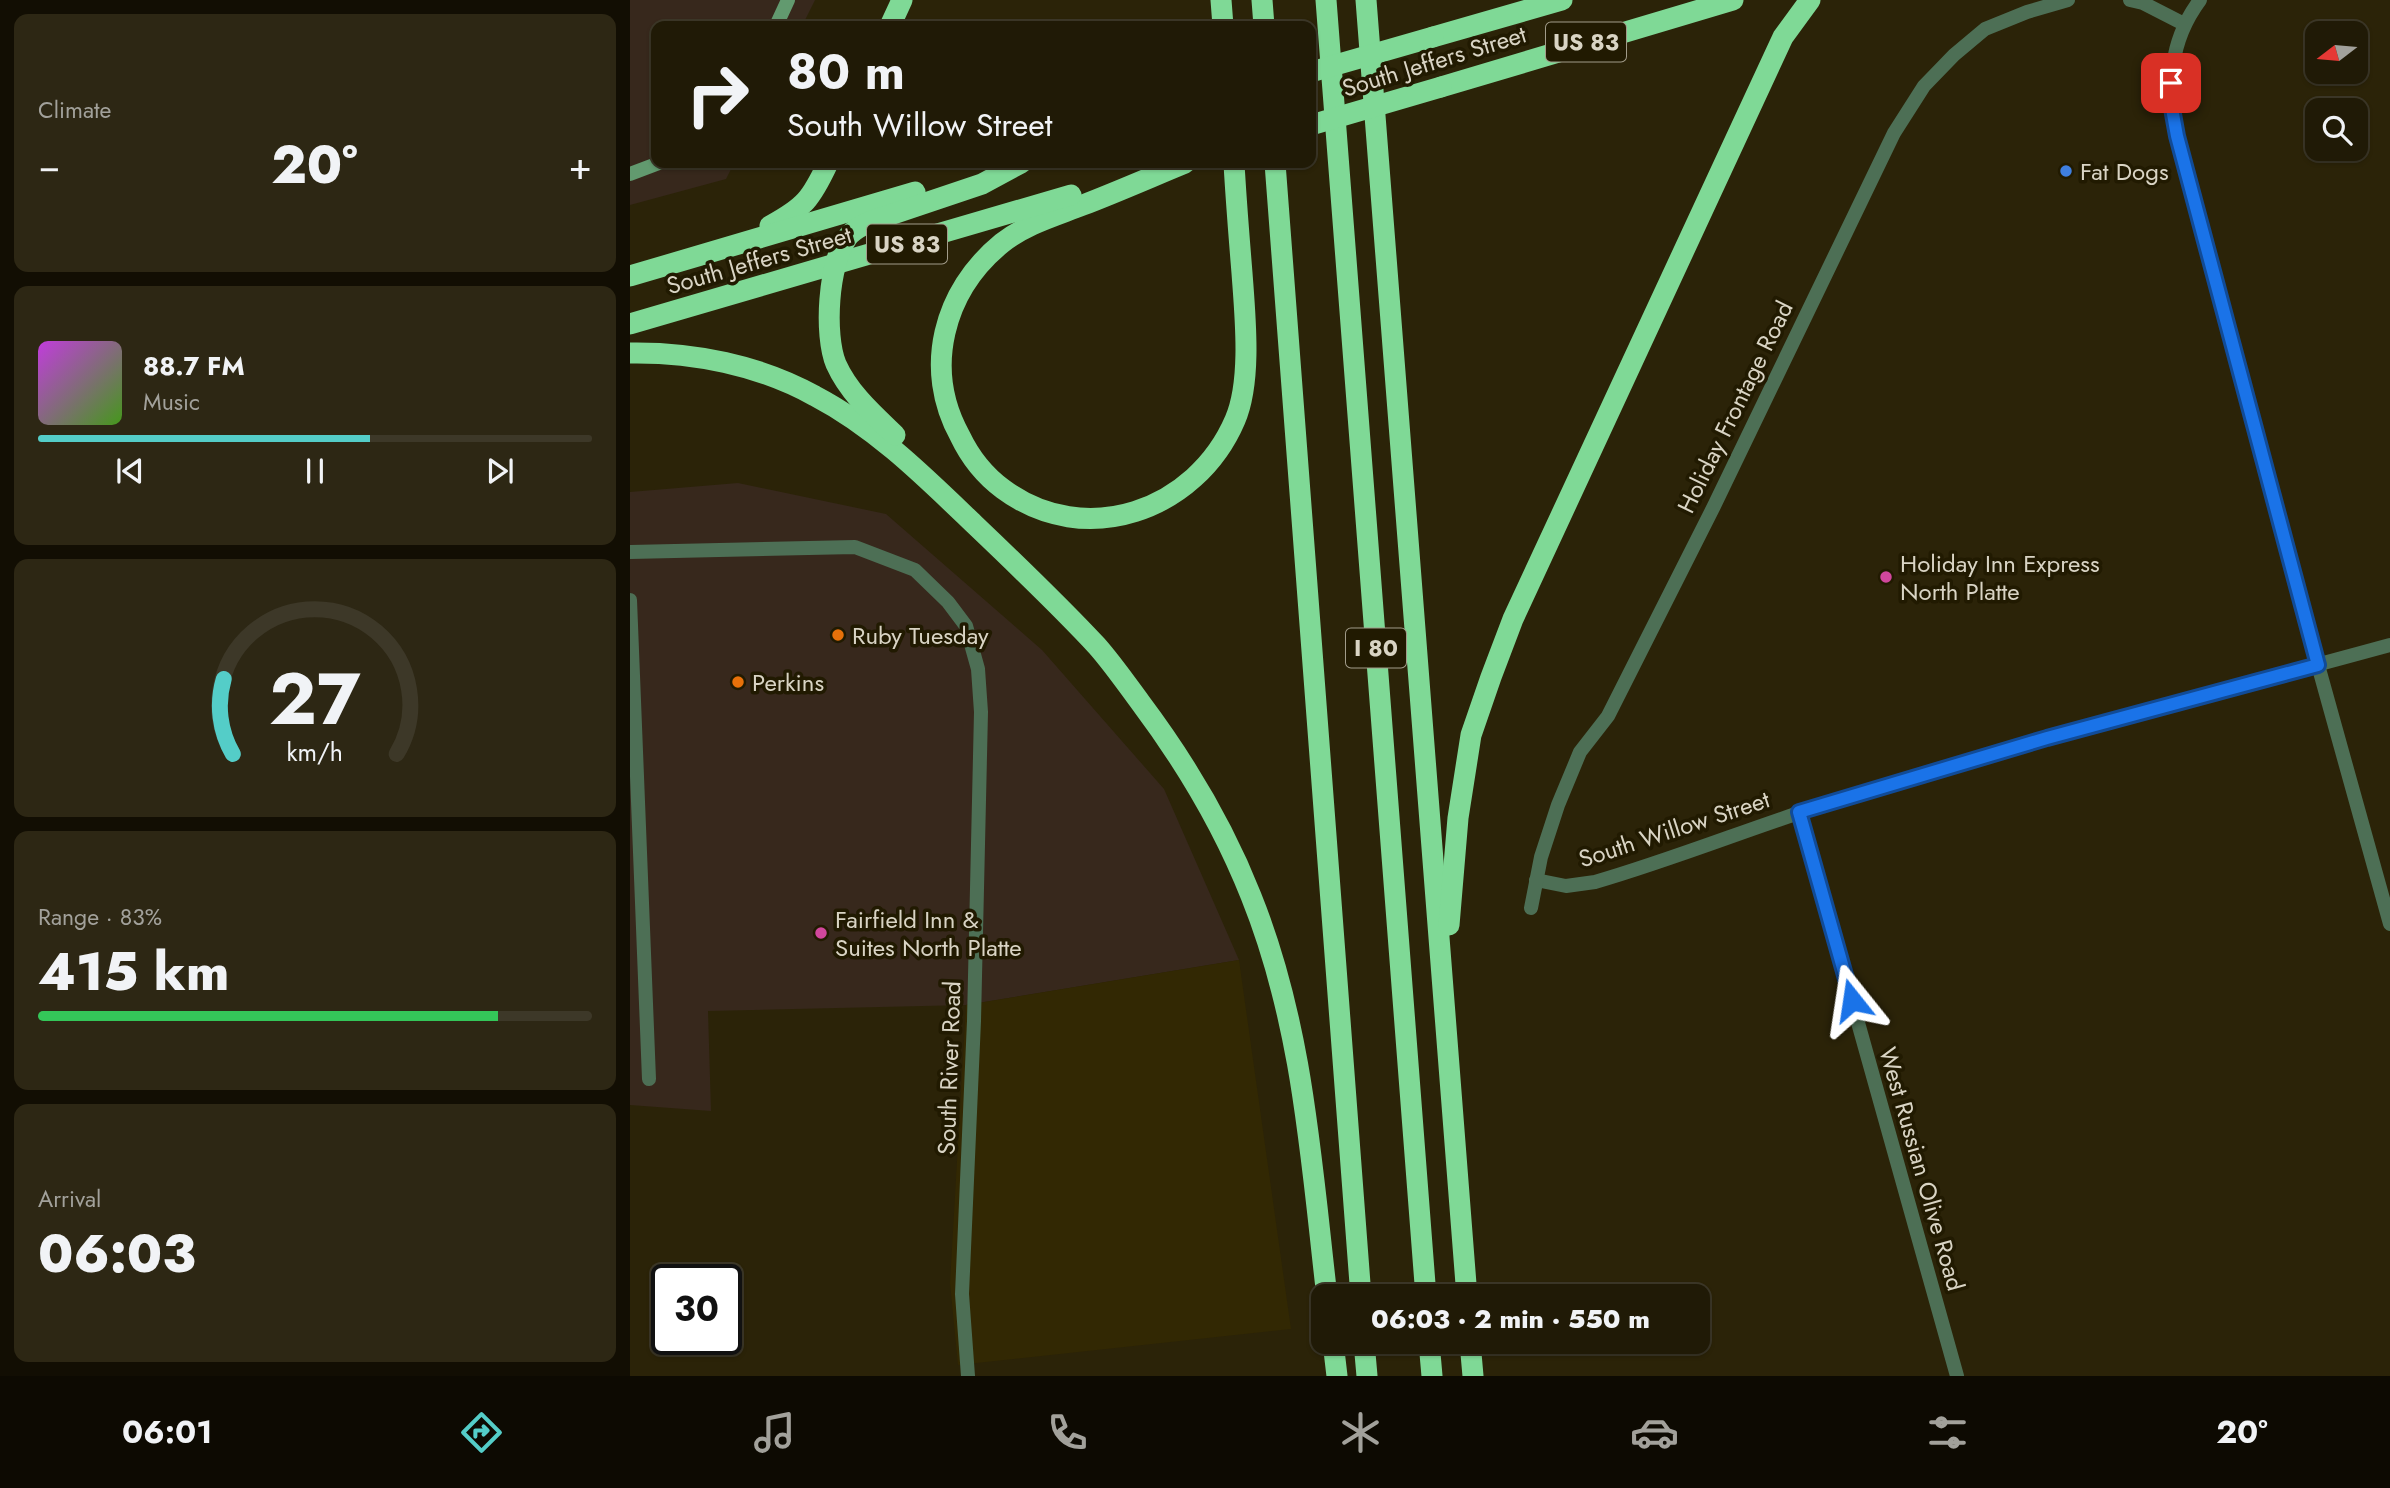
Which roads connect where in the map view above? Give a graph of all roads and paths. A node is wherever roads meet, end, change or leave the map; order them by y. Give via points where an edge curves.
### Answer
1 (788, 0) edge
2 (902, 0) edge
3 (1221, 0) edge
4 (1262, 0) edge
5 (1326, 0) edge
6 (1366, 0) edge
7 (1525, 0) edge
8 (1562, 0) edge
9 (1701, 0) edge
10 (1733, 0) edge
11 (1810, 0) edge
12 (2068, 0) edge
13 (2130, 0) edge
14 (2200, 0) edge
15 (778, 21) edge
16 (892, 21) edge
17 (1223, 21) edge
18 (1264, 21) edge
19 (2184, 24) junction
20 (1609, 35) junction
21 (1433, 37) junction
22 (1316, 71) edge
23 (1316, 124) edge
24 (651, 166) edge
25 (826, 168) edge
26 (994, 168) edge
27 (1012, 168) edge
28 (1168, 168) edge
29 (1173, 168) edge
30 (1234, 168) edge
31 (1275, 168) edge
32 (630, 174) edge
33 (716, 252) junction
34 (835, 265) junction
35 (630, 276) edge
36 (630, 324) edge
37 (630, 353) edge
38 (630, 552) edge
39 (1026, 573) junction
40 (630, 600) edge
41 (2390, 645) edge
42 (2318, 665) junction
43 (1799, 812) junction
44 (1536, 880) junction
45 (1531, 908) dead end
46 (2390, 924) edge
47 (1449, 1064) junction
48 (649, 1079) dead end
49 (1326, 1284) edge
50 (1360, 1284) edge
51 (1425, 1284) edge
52 (1466, 1284) edge
53 (1334, 1354) edge
54 (1365, 1354) edge
55 (1430, 1354) edge
56 (1471, 1354) edge
57 (968, 1376) edge
58 (1337, 1376) edge
59 (1367, 1376) edge
60 (1432, 1376) edge
61 (1473, 1376) edge
62 (1956, 1376) edge

1 - 15 street
2 - 16 highway
3 - 17 highway
4 - 18 highway
5 - 51 highway, I 80
6 - 47 highway
7 - 21 highway
8 - 21 highway, South Jeffers Street / US 83
9 - 20 highway
10 - 20 highway, South Jeffers Street / US 83
11 - 47 highway via 1783,37 1513,619 1475,724 1452,882
12 - 44 street, Holiday Frontage Road via 1985,29 1924,86 1894,133 1608,716 1580,752 1558,805
13 - 19 street
14 - 19 street
19 - 42 street via 2171,83 2177,136
20 - 23 highway, South Jeffers Street / US 83, bridge
21 - 22 highway, South Jeffers Street / US 83, bridge
24 - 32 street
25 - 33 highway via 801,207
26 - 33 highway, South Jeffers Street / US 83
27 - 34 highway via 982,184 854,230
28 - 34 highway, South Jeffers Street / US 83
29 - 30 highway via 1040,220 1004,242 981,262 950,312 940,352 944,399 953,424 984,474 1024,502 1070,516 1096,518 1146,509 1187,484 1223,445 1237,417 1246,339
31 - 50 highway, I 80
33 - 35 highway, South Jeffers Street / US 83
34 - 36 highway, South Jeffers Street / US 83
34 - 39 highway via 829,327 833,356 846,382 872,414 964,502
37 - 39 highway via 680,354 745,367 815,395 917,469
38 - 57 street, South River Road via 855,547 915,570 966,626 978,669 981,712 962,1294
39 - 49 highway via 1098,648 1157,725 1211,808 1251,897 1287,1007 1299,1067
40 - 48 street
41 - 42 street, South Willow Street
42 - 43 street, South Willow Street via 2047,738
42 - 46 street
43 - 44 street, South Willow Street via 1595,882 1566,886
43 - 62 street, West Russian Olive Road
44 - 45 street, Holiday Frontage Road
47 - 52 highway
53 - 58 highway
54 - 59 highway
55 - 60 highway
56 - 61 highway

